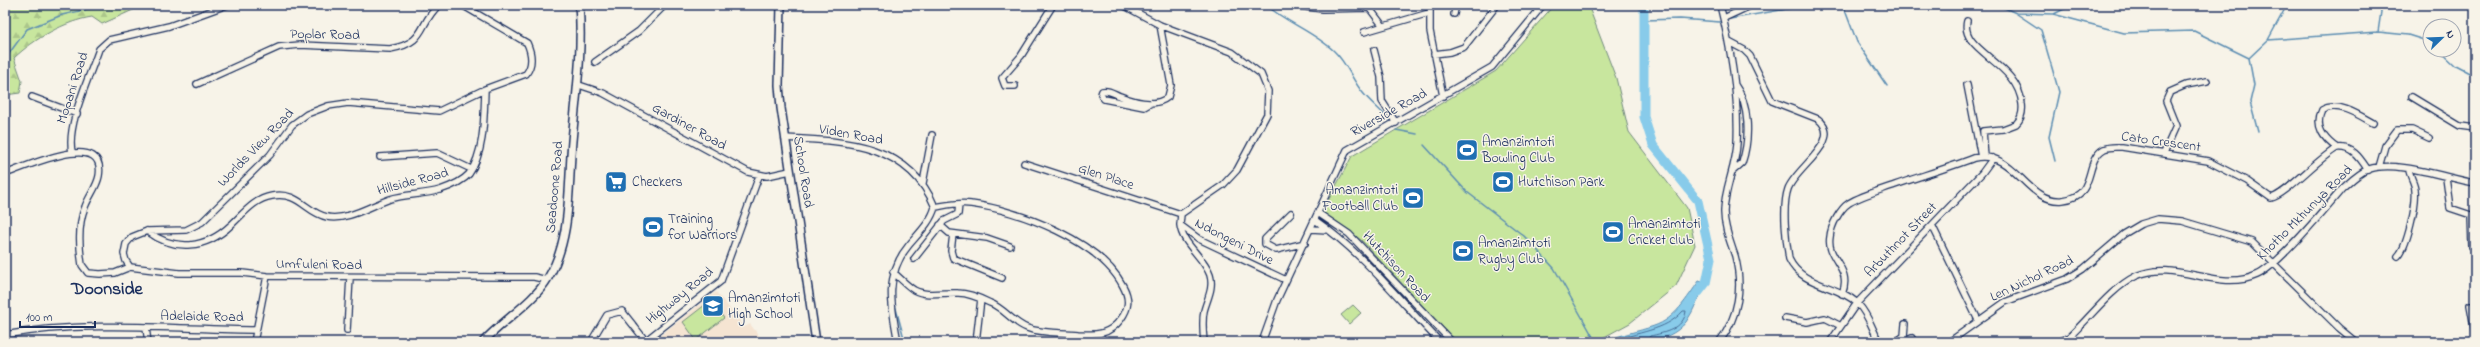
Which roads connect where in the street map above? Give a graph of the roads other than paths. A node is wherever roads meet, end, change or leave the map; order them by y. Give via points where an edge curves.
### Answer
1 (227, 5) edge
2 (439, 5) edge
3 (462, 5) edge
4 (579, 5) edge
5 (665, 5) edge
6 (781, 5) edge
7 (1053, 5) edge
8 (1124, 5) edge
9 (1288, 5) edge
10 (1430, 5) edge
11 (1456, 5) edge
12 (1497, 5) edge
13 (1543, 5) edge
14 (1720, 5) edge
15 (1752, 5) edge
16 (1368, 6) edge
17 (1429, 13) junction
18 (1454, 14) dead end
19 (1724, 18) junction
20 (1967, 21) dead end
21 (1160, 25) junction
22 (1383, 26) junction
23 (1364, 32) dead end
24 (1729, 42) junction
25 (1374, 50) dead end
26 (1434, 54) junction
27 (595, 62) dead end
28 (2208, 81) dead end
29 (197, 84) dead end
30 (579, 85) junction
31 (1734, 85) junction
32 (1967, 85) dead end
33 (1015, 86) dead end
34 (485, 89) junction
35 (1443, 96) junction
36 (2412, 97) dead end
37 (32, 98) dead end
38 (1151, 103) junction
39 (77, 114) junction
40 (1396, 123) junction
41 (2373, 123) dead end
42 (2475, 128) edge
43 (932, 135) dead end
44 (784, 138) junction
45 (2429, 138) dead end
46 (2337, 148) junction
47 (72, 152) junction
48 (2164, 153) junction
49 (1983, 156) junction
50 (380, 158) dead end
51 (1993, 158) junction
52 (1024, 163) dead end
53 (2379, 167) junction
54 (472, 168) junction
55 (2368, 170) junction
56 (2409, 170) junction
57 (790, 171) junction
58 (1732, 171) junction
59 (5, 174) edge
60 (759, 176) junction
61 (2446, 178) junction
62 (2475, 183) edge
63 (923, 184) junction
64 (959, 204) junction
65 (935, 207) junction
66 (1292, 213) dead end
67 (1318, 213) junction
68 (1181, 214) junction
69 (1315, 220) junction
70 (940, 225) junction
71 (1180, 225) junction
72 (1932, 225) junction
73 (1311, 229) junction
74 (1330, 230) junction
75 (147, 231) junction
76 (953, 234) junction
77 (1305, 243) junction
78 (1010, 246) dead end
79 (2472, 246) dead end
80 (2398, 256) dead end
81 (914, 259) dead end
82 (2274, 262) junction
83 (130, 267) junction
84 (893, 272) junction
85 (267, 276) junction
86 (350, 277) junction
87 (1002, 278) dead end
88 (547, 280) junction
89 (1286, 280) junction
90 (1842, 294) junction
91 (981, 299) junction
92 (1857, 303) junction
93 (2470, 305) dead end
94 (1785, 318) dead end
95 (1978, 320) junction
96 (1905, 324) dead end
97 (1841, 326) junction
98 (146, 328) junction
99 (256, 330) junction
100 (346, 330) dead end
101 (2475, 332) edge
102 (5, 335) edge
103 (2475, 337) edge
104 (1912, 338) dead end
105 (592, 340) dead end
106 (645, 341) edge
107 (148, 342) edge
108 (254, 342) edge
109 (483, 342) edge
110 (816, 342) edge
111 (898, 342) edge
112 (976, 342) edge
113 (1204, 342) edge
114 (1262, 342) edge
115 (1440, 342) edge
116 (1452, 342) edge
117 (1719, 342) edge
118 (1830, 342) edge
119 (1879, 342) edge
120 (1896, 342) edge
121 (1903, 342) edge
122 (1949, 342) edge
123 (2058, 342) edge
124 (2356, 342) edge
125 (2475, 342) edge

1 - 39 street, Mopani Road via 179,23 109,40 103,44
2 - 29 street, Poplar Road via 421,33 405,46 390,49 300,45 279,47
3 - 34 street via 522,39 530,49 530,69 520,78
4 - 30 street, Seadoone Road
5 - 27 street via 639,31
6 - 44 street, School Road via 779,84
7 - 33 street via 1021,56 1002,78 1005,86
8 - 21 street, Ndongeni Drive
9 - 16 street via 1322,9
10 - 17 street
11 - 18 street
12 - 26 street via 1461,49
13 - 35 street, Riverside Road via 1497,62
14 - 19 street
15 - 19 street
16 - 22 street
17 - 22 street
17 - 26 street
19 - 24 street
20 - 49 street via 1969,40 2015,80 2023,113 2016,124 2003,129 1988,128 1983,131
21 - 38 street via 1171,91 1163,101
21 - 68 street, Ndongeni Drive via 1232,52 1261,74 1268,91 1266,114 1237,170 1223,185
22 - 23 street
24 - 31 street
24 - 90 street via 1750,56 1772,101 1818,120 1824,125 1827,134 1824,144 1796,174 1786,193 1788,251 1791,263 1800,273
25 - 40 street via 1381,77 1382,101
26 - 35 street
28 - 48 street via 2186,85 2170,92 2166,101 2176,126
30 - 60 street, Gardiner Road via 603,93
30 - 88 street, Seadoone Road via 562,241 555,265
31 - 58 street via 1737,143
31 - 58 street via 1744,100 1746,135 1742,163
32 - 49 street
34 - 54 street, Hillside Road via 479,143
34 - 75 street, Worlds View Road via 439,111 348,103 316,110 292,125 270,155 202,222 186,230
35 - 40 street, Riverside Road
36 - 42 street via 2460,126
37 - 39 street
38 - 38 street via 1119,96 1107,90 1102,93 1104,99 1144,107
39 - 47 street, Mopani Road via 70,141
40 - 67 street, Riverside Road via 1347,150
41 - 46 street via 2350,110 2334,107 2322,110 2319,124 2321,132
43 - 63 street
44 - 57 street, School Road
44 - 63 street, Viden Road via 829,142 882,152 906,165
45 - 53 street via 2412,130 2397,130 2385,146
46 - 48 street, Cato Crescent via 2298,177 2284,193 2271,198 2223,167 2208,161
46 - 55 street via 2350,149
47 - 59 street
47 - 83 street, Umfuleni Road via 91,155 100,169 80,226 84,270 92,274 115,273
48 - 51 street, Cato Crescent via 2122,147 2103,150 2096,159 2084,189 2075,197 2061,200 2048,199 2040,195 2001,160
49 - 51 street, Cato Crescent
49 - 90 street via 1883,189 1848,204 1834,223 1830,237 1830,246 1846,276
50 - 54 street via 437,153
51 - 72 street, Arbuthnot Street via 1987,168
52 - 68 street, Glen Place
53 - 55 street, Khotho Mkhunya Road
53 - 56 street, Khotho Mkhunya Road
54 - 75 street, Hillside Road via 464,179 450,186 396,197 336,218 317,214 295,198 273,195 252,204 231,225 212,238 194,245 179,246
55 - 82 street, Khotho Mkhunya Road via 2342,189
56 - 61 street, Khotho Mkhunya Road
56 - 80 street via 2415,188 2415,202 2404,247
57 - 60 street
57 - 110 street, School Road
58 - 117 street via 1724,212 1725,227 1739,274 1739,289 1733,318
60 - 106 street, Highway Road via 721,281
61 - 62 street, Khotho Mkhunya Road
61 - 79 street via 2450,208 2471,215
63 - 65 street, Viden Road
64 - 65 street
64 - 70 street via 958,214 947,218
64 - 91 street via 1005,212 1036,222 1081,244 1117,274 1125,289 1129,306 1115,326 1101,334 1093,335 1028,328 994,304
65 - 84 street via 930,220 903,252
66 - 77 street via 1265,239 1265,244 1276,250
67 - 69 street, Riverside Road
67 - 116 street, Hutchison Road via 1349,234
68 - 71 street, Ndongeni Drive
69 - 73 street, Riverside Road
69 - 74 street, Hutchison Road
70 - 76 street
70 - 81 street
71 - 89 street, Ndongeni Drive via 1199,239
71 - 113 street via 1182,234 1201,258 1212,285 1203,320
72 - 92 street, Arbuthnot Street
72 - 95 street
73 - 74 street
73 - 77 street, Riverside Road
74 - 115 street, Hutchison Road via 1363,258
75 - 83 street, Worlds View Road via 132,237 126,244 124,254
76 - 78 street via 987,238
76 - 87 street via 953,258
77 - 89 street, Riverside Road
82 - 95 street, Len Nichol Road via 2248,239 2182,221 2149,220 2124,234 2083,269 2067,279 2005,302
82 - 123 street, Khotho Mkhunya Road via 2259,275 2238,281 2220,281 2167,270 2137,276 2122,284 2069,337
82 - 124 street, Len Nichol Road
83 - 85 street, Umfuleni Road via 179,273 242,273
84 - 91 street via 914,290 923,293 959,293
84 - 111 street via 890,295
85 - 86 street, Umfuleni Road
85 - 99 street
86 - 88 street, Umfuleni Road via 529,277
86 - 100 street
88 - 109 street, Seadoone Road
89 - 114 street, Riverside Road via 1266,326
90 - 92 street
91 - 112 street
92 - 97 street, Arbuthnot Street
92 - 119 street
93 - 101 street
94 - 97 street via 1807,322 1824,318
95 - 122 street, Len Nichol Road
96 - 120 street via 1904,336
97 - 118 street, Arbuthnot Street
98 - 99 street, Adelaide Road
98 - 102 street, Adelaide Road via 57,326
98 - 107 street
99 - 108 street
103 - 125 street
104 - 121 street
105 - 106 street via 607,315 622,311

